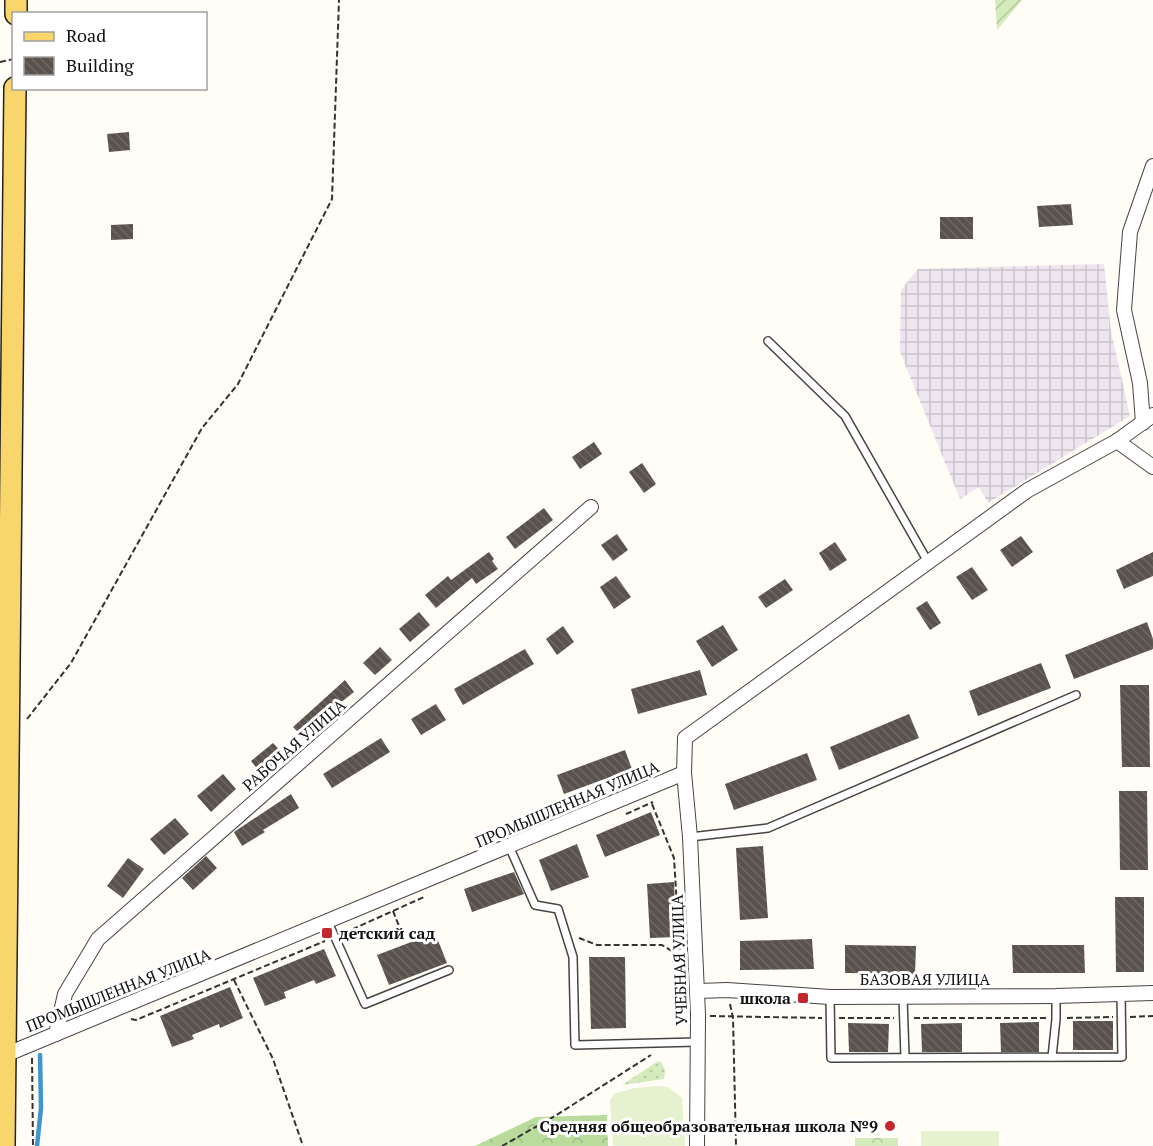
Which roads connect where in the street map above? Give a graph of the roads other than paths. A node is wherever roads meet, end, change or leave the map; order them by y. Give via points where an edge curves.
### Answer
1 (15, 90) edge
2 (1153, 166) edge
3 (768, 341) dead end
4 (1148, 419) edge
5 (1118, 441) junction
6 (1153, 466) edge
7 (591, 507) dead end
8 (928, 562) junction
9 (1076, 695) dead end
10 (684, 772) junction
11 (690, 837) junction
12 (509, 846) junction
13 (3, 902) edge
14 (328, 922) junction
15 (449, 970) dead end
16 (698, 991) junction
17 (1153, 993) edge
18 (1121, 994) junction
19 (903, 995) junction
20 (830, 996) junction
21 (1056, 996) junction
22 (56, 1034) junction
23 (697, 1042) junction
24 (5, 1055) junction
25 (905, 1057) junction
26 (1052, 1057) junction
27 (4, 1146) edge
28 (697, 1146) edge

1 - 13 main road
2 - 4 street via 1130,232 1124,310
3 - 8 lane via 845,417
4 - 5 street, ПРОМЫШЛЕННАЯ УЛИЦА
5 - 6 street
5 - 8 street, ПРОМЫШЛЕННАЯ УЛИЦА via 1028,490
7 - 22 street, РАБОЧАЯ УЛИЦА via 98,939 65,994
8 - 10 street, ПРОМЫШЛЕННАЯ УЛИЦА via 685,738
9 - 11 lane via 768,828
10 - 11 street, УЧЕБНАЯ УЛИЦА
10 - 12 street, ПРОМЫШЛЕННАЯ УЛИЦА
11 - 16 street, УЧЕБНАЯ УЛИЦА
12 - 14 street, ПРОМЫШЛЕННАЯ УЛИЦА
12 - 23 lane via 535,905 558,909 573,957 575,1045
13 - 24 main road
14 - 15 lane via 364,1004
14 - 22 street, ПРОМЫШЛЕННАЯ УЛИЦА
16 - 20 street, БАЗОВАЯ УЛИЦА
16 - 23 street, УЧЕБНАЯ УЛИЦА
17 - 18 street, БАЗОВАЯ УЛИЦА
18 - 21 street, БАЗОВАЯ УЛИЦА
18 - 26 lane via 1122,1057
19 - 20 street, БАЗОВАЯ УЛИЦА
19 - 21 street, БАЗОВАЯ УЛИЦА
19 - 25 lane
20 - 25 lane via 831,1058
21 - 26 lane
22 - 24 street, ПРОМЫШЛЕННАЯ УЛИЦА
23 - 28 street, УЧЕБНАЯ УЛИЦА
24 - 27 main road
25 - 26 lane

